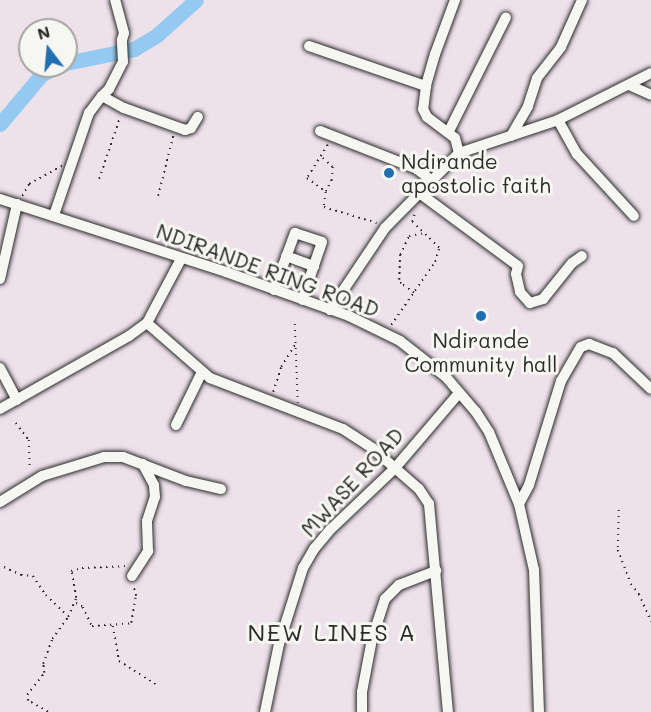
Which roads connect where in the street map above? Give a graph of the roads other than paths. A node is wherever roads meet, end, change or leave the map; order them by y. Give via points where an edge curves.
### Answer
1 (115, 0) edge
2 (455, 0) edge
3 (582, 0) edge
4 (506, 17) dead end
5 (309, 46) dead end
6 (651, 73) edge
7 (629, 85) junction
8 (426, 86) junction
9 (651, 95) edge
10 (102, 96) junction
11 (198, 117) dead end
12 (558, 120) junction
13 (320, 131) dead end
14 (449, 131) junction
15 (511, 136) junction
16 (459, 153) junction
17 (430, 179) junction
18 (418, 192) junction
19 (0, 199) edge
20 (16, 204) junction
21 (54, 215) junction
22 (634, 216) dead end
23 (286, 256) junction
24 (582, 256) dead end
25 (181, 259) junction
26 (314, 266) junction
27 (0, 279) edge
28 (274, 290) junction
29 (302, 300) junction
30 (330, 310) junction
31 (147, 323) junction
32 (0, 368) edge
33 (202, 372) junction
34 (651, 389) edge
35 (459, 393) junction
36 (17, 400) junction
37 (0, 409) edge
38 (176, 425) dead end
39 (143, 464) junction
40 (395, 468) junction
41 (221, 489) dead end
42 (0, 502) edge
43 (519, 504) junction
44 (135, 571) road end
45 (436, 572) junction
46 (265, 712) edge
47 (362, 712) edge
48 (448, 712) edge
49 (539, 712) edge

1 - 10 street via 124,33 123,55 117,77
2 - 8 street
3 - 15 street via 561,47 537,78 528,106
4 - 14 street
5 - 8 street
6 - 7 street
7 - 9 street
7 - 12 street
8 - 14 street via 425,114
10 - 11 street via 124,108 188,130
10 - 21 street via 89,113
12 - 15 street
12 - 22 street via 577,154
13 - 17 street via 417,169
14 - 16 street
15 - 16 street
16 - 17 street
17 - 18 street
18 - 24 street via 518,266 520,292 530,303 543,299
18 - 30 street via 385,228
19 - 20 street, NDIRANDE RING ROAD
20 - 21 street, NDIRANDE RING ROAD
20 - 27 street
21 - 25 street, NDIRANDE RING ROAD
23 - 26 street
23 - 26 street via 295,233 322,242
23 - 28 street
25 - 28 street, NDIRANDE RING ROAD
25 - 31 street
26 - 29 street
28 - 29 street, NDIRANDE RING ROAD
29 - 30 street, NDIRANDE RING ROAD
30 - 35 street, NDIRANDE RING ROAD via 386,333 423,357
31 - 33 street
31 - 36 street
32 - 36 street
33 - 38 street
33 - 40 street via 343,429
34 - 43 street via 613,353 589,344 581,347 561,381 529,485
35 - 40 street, MWASE ROAD
35 - 43 street, NDIRANDE RING ROAD via 489,432
36 - 37 street
39 - 41 street via 186,481
39 - 42 street via 123,457 86,461 42,476
39 - 44 street via 154,485 155,497 147,521 148,551
40 - 45 street via 419,489 429,504
40 - 46 street, MWASE ROAD via 331,529 303,568 279,644
43 - 49 street, NDIRANDE RING ROAD via 534,570
45 - 47 street via 399,585 385,599 372,639
45 - 48 street

